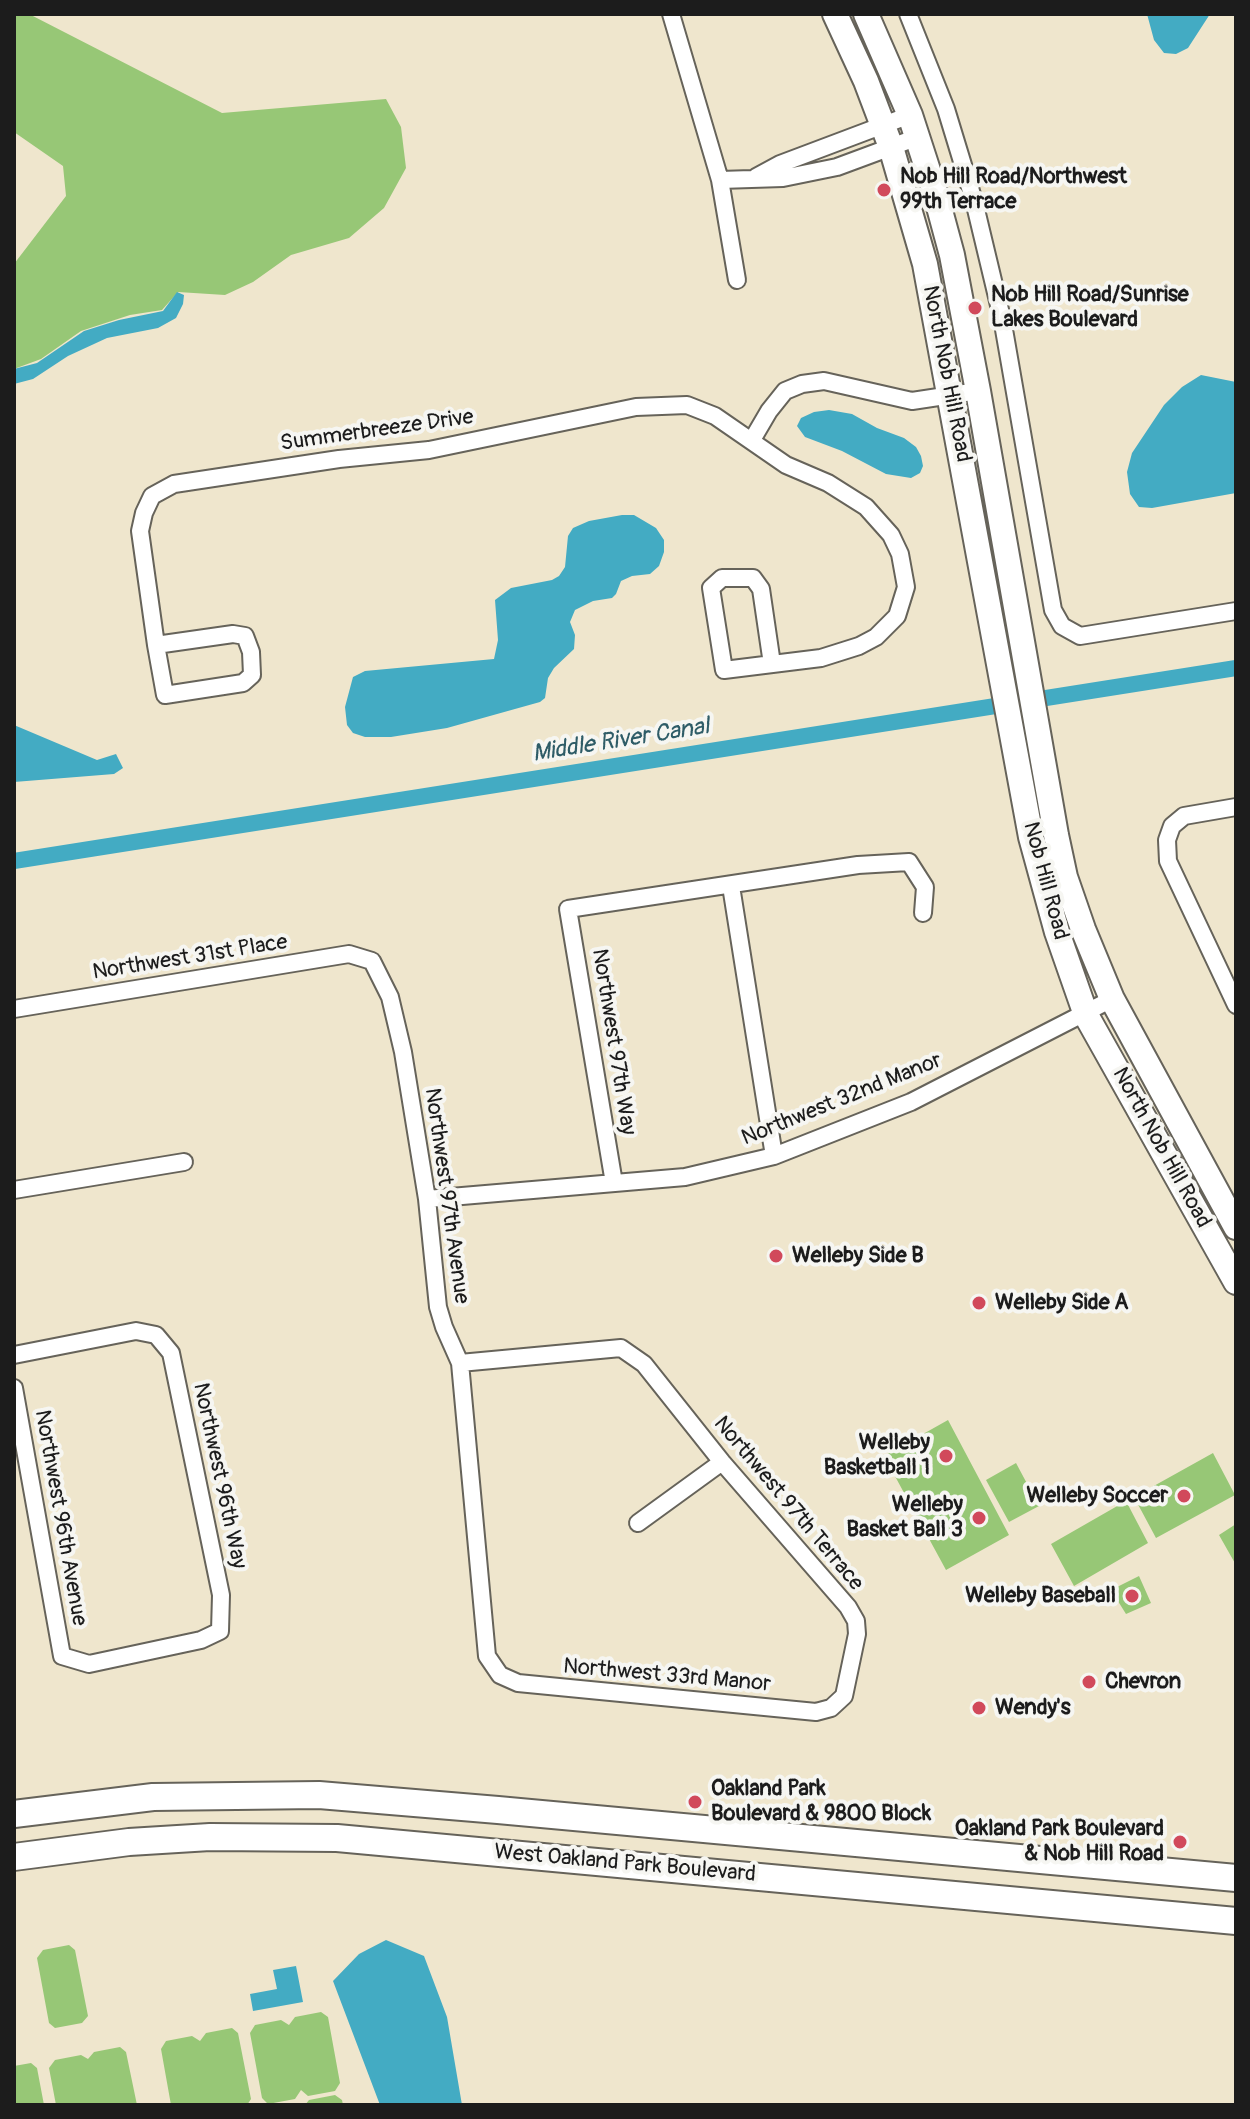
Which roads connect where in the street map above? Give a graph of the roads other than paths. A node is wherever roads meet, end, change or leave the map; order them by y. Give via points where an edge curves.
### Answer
1 (671, 14) edge
2 (835, 14) edge
3 (866, 14) edge
4 (908, 14) edge
5 (914, 126) junction
6 (887, 136) junction
7 (755, 177) junction
8 (720, 180) junction
9 (737, 280) dead end
10 (978, 391) junction
11 (951, 396) junction
12 (752, 440) junction
13 (1236, 611) edge
14 (156, 645) junction
15 (772, 664) junction
16 (1014, 672) junction
17 (1038, 739) joint
18 (1014, 745) joint
19 (1236, 807) edge
20 (731, 886) junction
21 (923, 913) dead end
22 (372, 961) joint
23 (1228, 972) edge
24 (1112, 999) junction
25 (1236, 1005) edge
26 (14, 1009) edge
27 (1086, 1015) junction
28 (774, 1156) junction
29 (184, 1162) dead end
30 (614, 1183) junction
31 (14, 1190) edge
32 (427, 1199) junction
33 (1236, 1227) edge
34 (1236, 1282) edge
35 (14, 1355) edge
36 (460, 1363) junction
37 (14, 1388) edge
38 (722, 1462) junction
39 (638, 1523) dead end
40 (62, 1656) joint
41 (500, 1675) joint
42 (831, 1708) joint
43 (14, 1814) edge
44 (14, 1857) edge
45 (1236, 1878) edge
46 (1236, 1921) edge

1 - 8 street
2 - 6 main road, North Nob Hill Road
3 - 5 main road, North Nob Hill Road
4 - 13 street via 946,109 974,201 1002,318 1053,610 1062,626 1080,636
5 - 6 street
5 - 6 street
5 - 10 main road, North Nob Hill Road via 952,255
6 - 7 street via 780,164
6 - 7 street via 837,167 783,178
6 - 11 main road, North Nob Hill Road via 925,264
7 - 8 street
8 - 9 street
10 - 11 street
10 - 16 main road, North Nob Hill Road
11 - 12 street via 912,401 824,381 802,384 785,391
11 - 16 main road, North Nob Hill Road
12 - 14 street, Summerbreeze Drive via 687,405 636,407 429,450 174,484 152,496 140,531
12 - 15 street, Summerbreeze Drive via 786,465 866,507 891,535 906,587 897,616 876,637 821,658
14 - 14 street, Summerbreeze Drive via 245,636 252,675 243,683 165,695
15 - 15 street, Summerbreeze Drive via 761,589 753,578 722,578 711,588 724,670
16 - 17 main road, North Nob Hill Road
16 - 18 main road, North Nob Hill Road
17 - 24 main road, Nob Hill Road via 1065,877
18 - 27 main road, Nob Hill Road via 1042,882
19 - 23 street via 1184,816 1172,826 1167,840 1168,861
20 - 21 street via 909,862 925,887
20 - 28 street
20 - 30 street, Northwest 97th Way via 568,909
22 - 26 street, Northwest 31st Place via 349,954
22 - 32 street, Northwest 97th Avenue via 390,997 403,1052
23 - 25 street
24 - 27 street, Northwest 32nd Manor
24 - 33 main road, North Nob Hill Road
27 - 28 street, Northwest 32nd Manor via 911,1102
27 - 34 main road, North Nob Hill Road
28 - 30 street, Northwest 32nd Manor via 685,1177
29 - 31 street
30 - 32 street, Northwest 32nd Manor
32 - 36 street, Northwest 97th Avenue via 438,1307
35 - 40 street, Northwest 96th Way via 136,1331 156,1335 171,1353 221,1595 220,1631 201,1640 89,1664
36 - 38 street, Northwest 97th Terrace via 621,1348 644,1364
36 - 41 street, Northwest 97th Avenue via 487,1656
37 - 40 street, Northwest 96th Avenue
38 - 39 street
38 - 42 street, Northwest 97th Terrace via 856,1621 844,1696
41 - 42 street, Northwest 33rd Manor via 533,1685 816,1712
43 - 45 main road, West Oakland Park Boulevard via 153,1797 319,1795
44 - 46 main road, West Oakland Park Boulevard via 129,1842 337,1838

